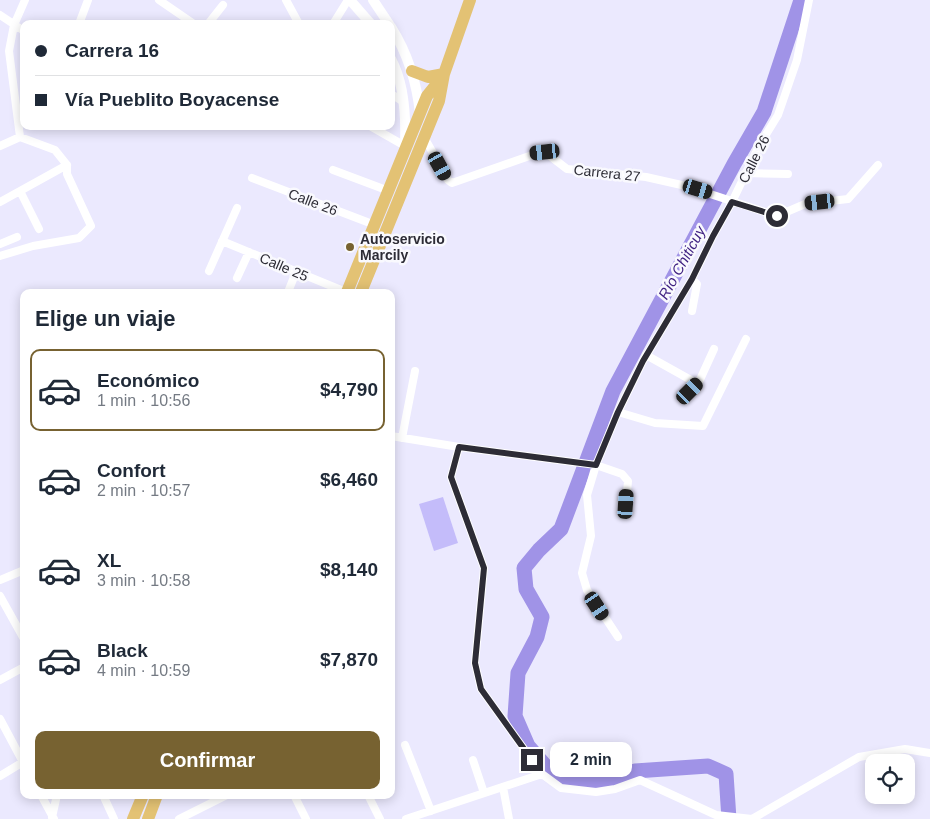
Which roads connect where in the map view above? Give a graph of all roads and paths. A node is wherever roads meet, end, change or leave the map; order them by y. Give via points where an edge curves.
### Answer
1 (25, 0) edge
2 (88, 0) edge
3 (159, 0) edge
4 (286, 0) edge
5 (349, 0) edge
6 (373, 0) edge
7 (470, 0) edge
8 (809, 0) edge
9 (222, 5) dead end
10 (0, 15) edge
11 (80, 20) edge
12 (188, 20) edge
13 (211, 20) edge
14 (297, 20) edge
15 (336, 20) edge
16 (367, 20) edge
17 (387, 20) edge
18 (14, 26) junction
19 (20, 29) edge
20 (395, 33) edge
21 (412, 71) junction
22 (395, 72) edge
23 (444, 74) junction
24 (395, 96) edge
25 (404, 102) junction
26 (420, 114) junction
27 (377, 130) edge
28 (20, 137) junction
29 (424, 137) junction
30 (0, 146) edge
31 (405, 146) junction
32 (407, 161) junction
33 (67, 165) junction
34 (878, 165) dead end
35 (333, 170) dead end
36 (746, 173) junction
37 (788, 174) dead end
38 (252, 178) dead end
39 (20, 191) junction
40 (389, 191) junction
41 (729, 200) junction
42 (0, 202) edge
43 (237, 208) dead end
44 (375, 225) junction
45 (39, 229) dead end
46 (17, 237) dead end
47 (222, 240) junction
48 (0, 244) edge
49 (249, 252) junction
50 (0, 256) edge
51 (209, 271) dead end
52 (296, 272) junction
53 (237, 278) dead end
54 (692, 279) junction
55 (289, 289) edge
56 (339, 289) edge
57 (348, 289) edge
58 (362, 289) edge
59 (692, 311) dead end
60 (746, 339) dead end
61 (714, 349) dead end
62 (646, 356) junction
63 (414, 371) dead end
64 (698, 384) junction
65 (683, 399) dead end
66 (618, 412) junction
67 (395, 437) edge
68 (402, 438) junction
69 (459, 447) junction
70 (594, 465) junction
71 (626, 504) dead end
72 (20, 572) edge
73 (0, 580) edge
74 (0, 596) edge
75 (20, 631) edge
76 (618, 637) dead end
77 (20, 669) edge
78 (0, 680) edge
79 (0, 718) edge
80 (405, 745) dead end
81 (930, 753) edge
82 (20, 757) edge
83 (473, 760) dead end
84 (20, 765) edge
85 (542, 774) junction
86 (0, 776) edge
87 (503, 787) junction
88 (484, 793) junction
89 (43, 799) edge
90 (56, 799) edge
91 (105, 799) edge
92 (142, 799) edge
93 (156, 799) edge
94 (219, 799) edge
95 (296, 799) edge
96 (370, 799) edge
97 (431, 811) junction
98 (51, 818) edge
99 (114, 819) edge
100 (134, 819) edge
101 (148, 819) edge
102 (179, 819) edge
103 (306, 819) edge
104 (380, 819) edge
105 (406, 819) edge
106 (509, 819) edge
107 (752, 819) edge

1 - 18 street
2 - 11 street
3 - 12 street
4 - 14 street
5 - 15 street
5 - 16 main road
6 - 17 main road
7 - 23 highway
8 - 36 street, Calle 26 via 797,60 778,115
9 - 13 street
10 - 18 street
18 - 19 street
18 - 28 street via 10,51
20 - 21 main road
21 - 23 highway via 428,77
21 - 26 main road
22 - 25 main road
23 - 26 highway via 427,96
23 - 29 highway via 439,101
24 - 25 street
25 - 31 main road
26 - 29 main road
26 - 32 highway
27 - 31 street
28 - 30 street
28 - 33 street via 55,150
29 - 32 highway
29 - 41 street, Carrera 27 via 452,182 545,152 567,169 646,177
31 - 32 main road
32 - 40 highway
32 - 58 highway
33 - 39 street
33 - 50 street via 67,174 91,226 79,238
34 - 41 street, Carrera 27 via 848,199 805,204 777,216
35 - 40 street
36 - 37 street
36 - 41 street, Calle 26
38 - 44 street, Calle 26
39 - 42 street
39 - 45 street
40 - 44 highway
41 - 54 street, Calle 26
43 - 47 street
44 - 57 highway
46 - 48 street
47 - 49 street, Calle 25
47 - 51 street
49 - 52 street, Calle 25
49 - 53 street
52 - 55 street
52 - 56 street, Calle 25
54 - 59 street via 697,284
54 - 62 street, Calle 26
60 - 66 street via 703,426 655,423
61 - 64 street
62 - 64 street
62 - 66 street, Calle 26
63 - 68 street
64 - 65 street
66 - 70 street, Calle 26
67 - 68 street
68 - 69 street
69 - 70 street
69 - 85 street via 451,477 484,568 475,663 481,689
70 - 71 street via 622,474 628,481
70 - 76 street, Calle 26 via 588,495 590,536 582,573 587,590
72 - 73 street
74 - 75 street
77 - 78 street
79 - 82 street
80 - 97 street
81 - 107 street via 905,749 859,757
83 - 88 street
84 - 86 street
85 - 87 street
85 - 107 street via 561,788 596,792 640,780 716,815
87 - 88 street
87 - 106 street
88 - 97 street
89 - 98 street
90 - 98 street
91 - 99 street
92 - 100 highway
93 - 101 highway
94 - 102 street
95 - 103 street
96 - 104 street
97 - 105 street

